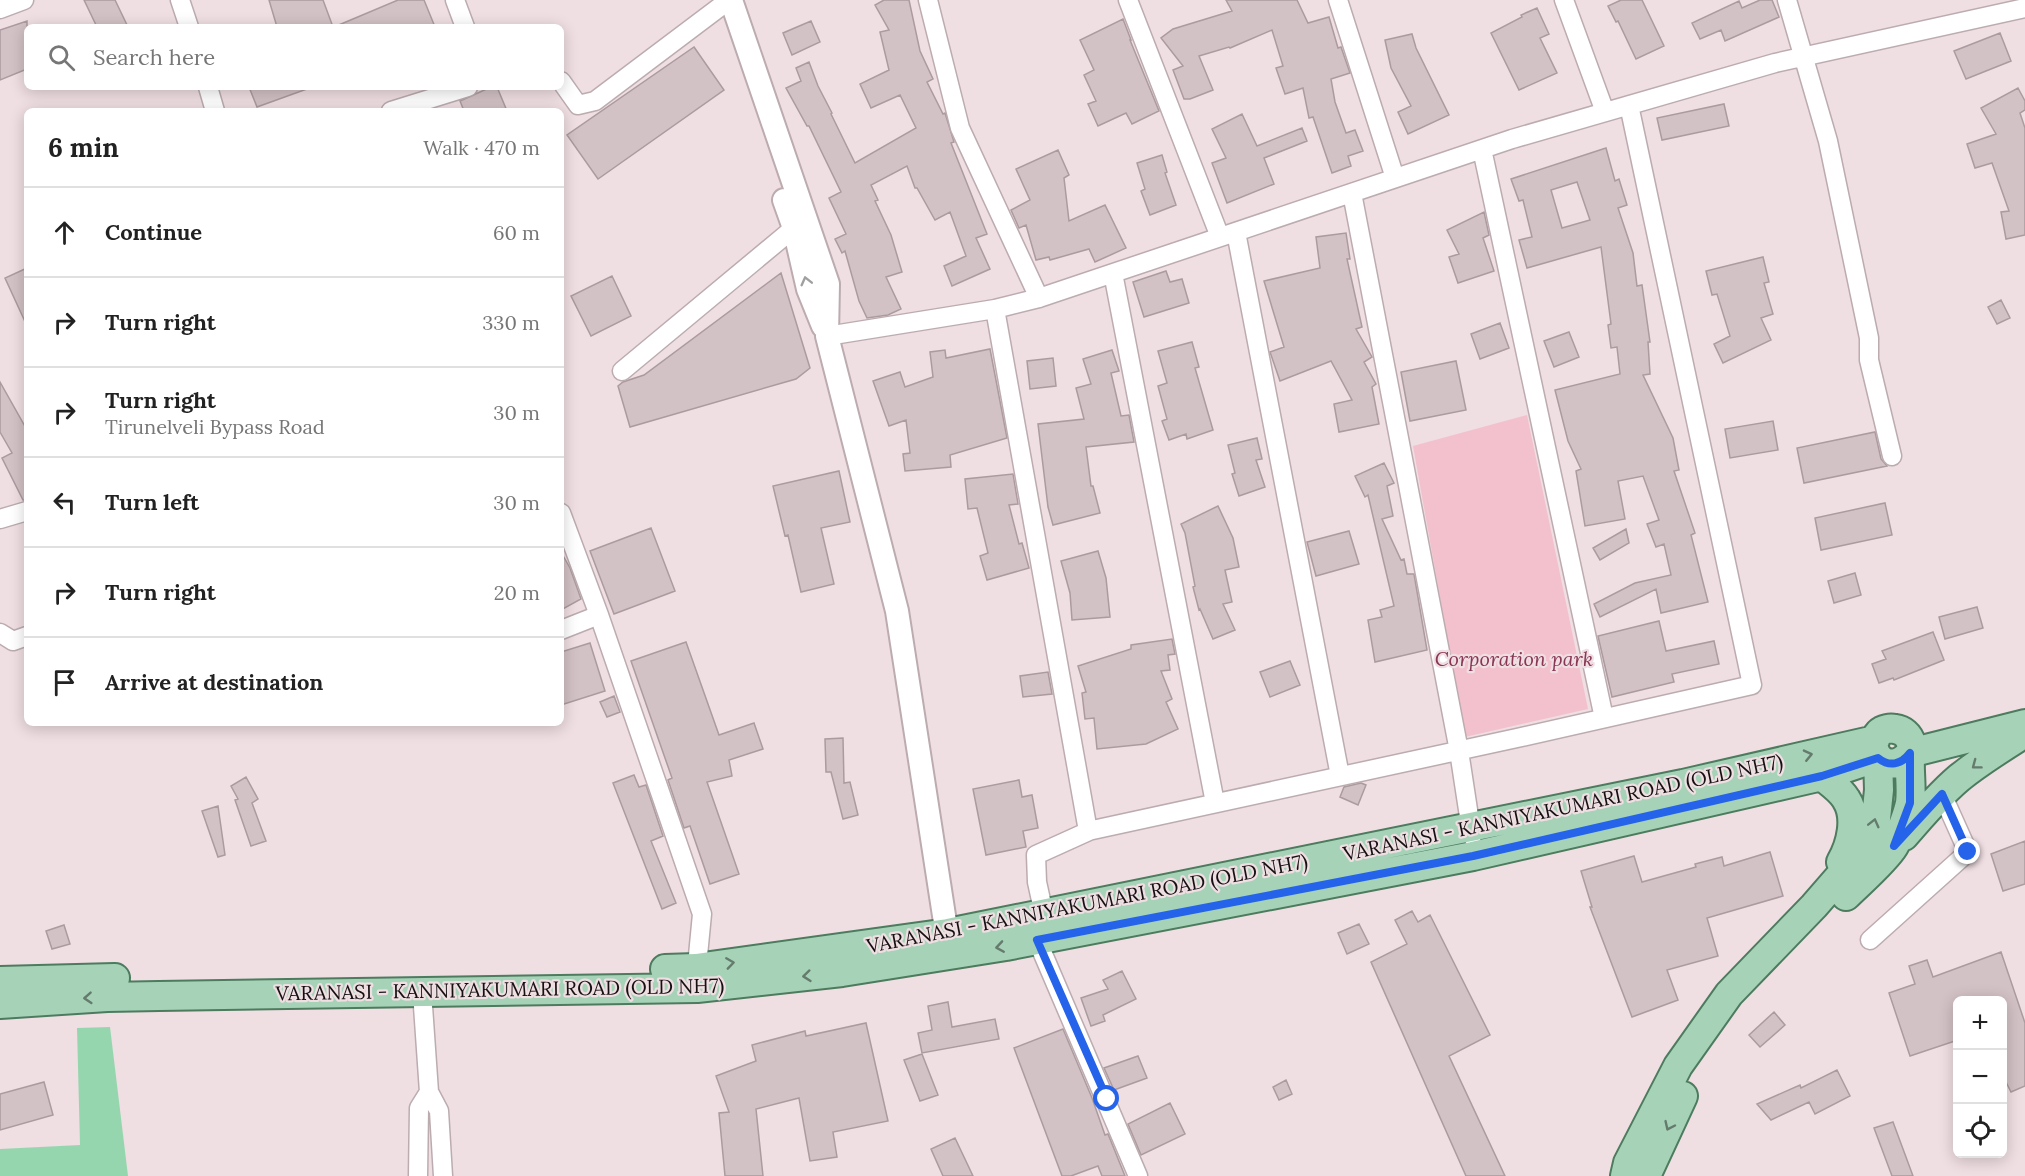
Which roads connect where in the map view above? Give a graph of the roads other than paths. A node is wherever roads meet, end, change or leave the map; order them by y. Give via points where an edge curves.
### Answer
1 (24, 0) edge
2 (180, 0) edge
3 (455, 0) edge
4 (928, 0) edge
5 (1128, 0) edge
6 (1338, 0) edge
7 (1564, 0) edge
8 (1787, 0) edge
9 (724, 2) edge
10 (2025, 8) edge
11 (0, 9) edge
12 (188, 24) edge
13 (464, 24) edge
14 (1805, 57) junction
15 (564, 85) edge
16 (208, 90) edge
17 (461, 90) edge
18 (1629, 105) junction
19 (419, 107) edge
20 (214, 108) edge
21 (1605, 112) junction
22 (1482, 149) junction
23 (1395, 178) junction
24 (1352, 193) junction
25 (794, 228) junction
26 (1228, 235) junction
27 (1113, 273) junction
28 (1039, 298) junction
29 (995, 309) junction
30 (827, 336) junction
31 (622, 371) dead end
32 (1892, 456) dead end
33 (24, 512) edge
34 (0, 519) edge
35 (564, 521) edge
36 (599, 615) junction
37 (564, 629) edge
38 (0, 633) edge
39 (24, 637) edge
40 (2025, 704) edge
41 (1605, 718) junction
42 (2024, 735) edge
43 (1908, 744) junction
44 (1876, 749) junction
45 (1459, 751) junction
46 (1340, 776) junction
47 (1822, 776) junction
48 (1942, 794) junction
49 (1215, 803) junction
50 (1471, 826) junction
51 (1089, 831) junction
52 (1894, 846) junction
53 (1473, 856) junction
54 (1823, 896) junction
55 (1040, 927) junction
56 (1870, 940) dead end
57 (949, 944) junction
58 (696, 978) junction
59 (0, 981) edge
60 (422, 992) junction
61 (0, 1004) edge
62 (429, 1092) junction
63 (418, 1176) edge
64 (443, 1176) edge
65 (1138, 1176) edge
66 (1625, 1176) edge
67 (1647, 1176) edge

1 - 11 street
2 - 12 street
3 - 13 street
4 - 28 street via 960,128
5 - 26 street
6 - 23 street
7 - 21 street
8 - 14 street
9 - 15 street via 595,101 578,105
9 - 25 street
9 - 30 street via 828,284
10 - 14 street
14 - 18 street
14 - 32 street via 1828,141 1869,338 1869,360
16 - 20 street
17 - 19 street
18 - 21 street
18 - 41 street via 1752,685
21 - 22 street
22 - 23 street
22 - 41 street
23 - 24 street
24 - 26 street
24 - 45 street
30 -> 25 street via 808,288
25 - 31 street
26 - 27 street
26 - 46 street
27 - 28 street
27 - 49 street
28 - 29 street
29 - 30 street
29 - 51 street
30 - 57 street via 897,611
33 - 34 street
35 - 36 street
36 - 37 street
36 - 58 street via 702,914
38 - 39 street via 13,641
40 - 43 main road, VARANASI - KANNIYAKUMARI ROAD (OLD NH7)
41 - 45 street
42 - 43 main road, VARANASI - KANNIYAKUMARI ROAD (OLD NH7)
42 -> 48 main road via 1988,756
43 - 44 main road, VARANASI - KANNIYAKUMARI ROAD (OLD NH7) via 1904,761 1893,765 1884,763
43 - 52 main road via 1910,803
44 - 47 main road, VARANASI - KANNIYAKUMARI ROAD (OLD NH7)
50 -> 44 main road, VARANASI - KANNIYAKUMARI ROAD (OLD NH7)
54 -> 44 main road via 1875,828 1879,790
45 - 46 street
45 - 50 street
46 - 49 street
47 - 53 main road, VARANASI - KANNIYAKUMARI ROAD (OLD NH7)
47 - 54 main road via 1846,799 1853,824 1849,847
48 - 52 main road
48 - 56 street via 1968,852
49 - 51 street
50 - 53 street
50 - 55 main road, VARANASI - KANNIYAKUMARI ROAD (OLD NH7)
51 - 55 street via 1035,855
52 -> 67 main road via 1729,1020 1686,1090
53 - 55 main road, VARANASI - KANNIYAKUMARI ROAD (OLD NH7)
54 - 66 main road via 1729,994 1678,1066
55 - 57 main road, VARANASI - KANNIYAKUMARI ROAD (OLD NH7)
55 - 65 street
57 - 58 main road, VARANASI - KANNIYAKUMARI ROAD (OLD NH7) via 842,972
58 - 59 main road, VARANASI - KANNIYAKUMARI ROAD (OLD NH7) via 554,973
58 - 60 main road, VARANASI - KANNIYAKUMARI ROAD (OLD NH7)
60 -> 61 main road, VARANASI - KANNIYAKUMARI ROAD (OLD NH7) via 128,996
60 - 62 street
62 - 63 street via 419,1108
62 - 64 street via 439,1111

